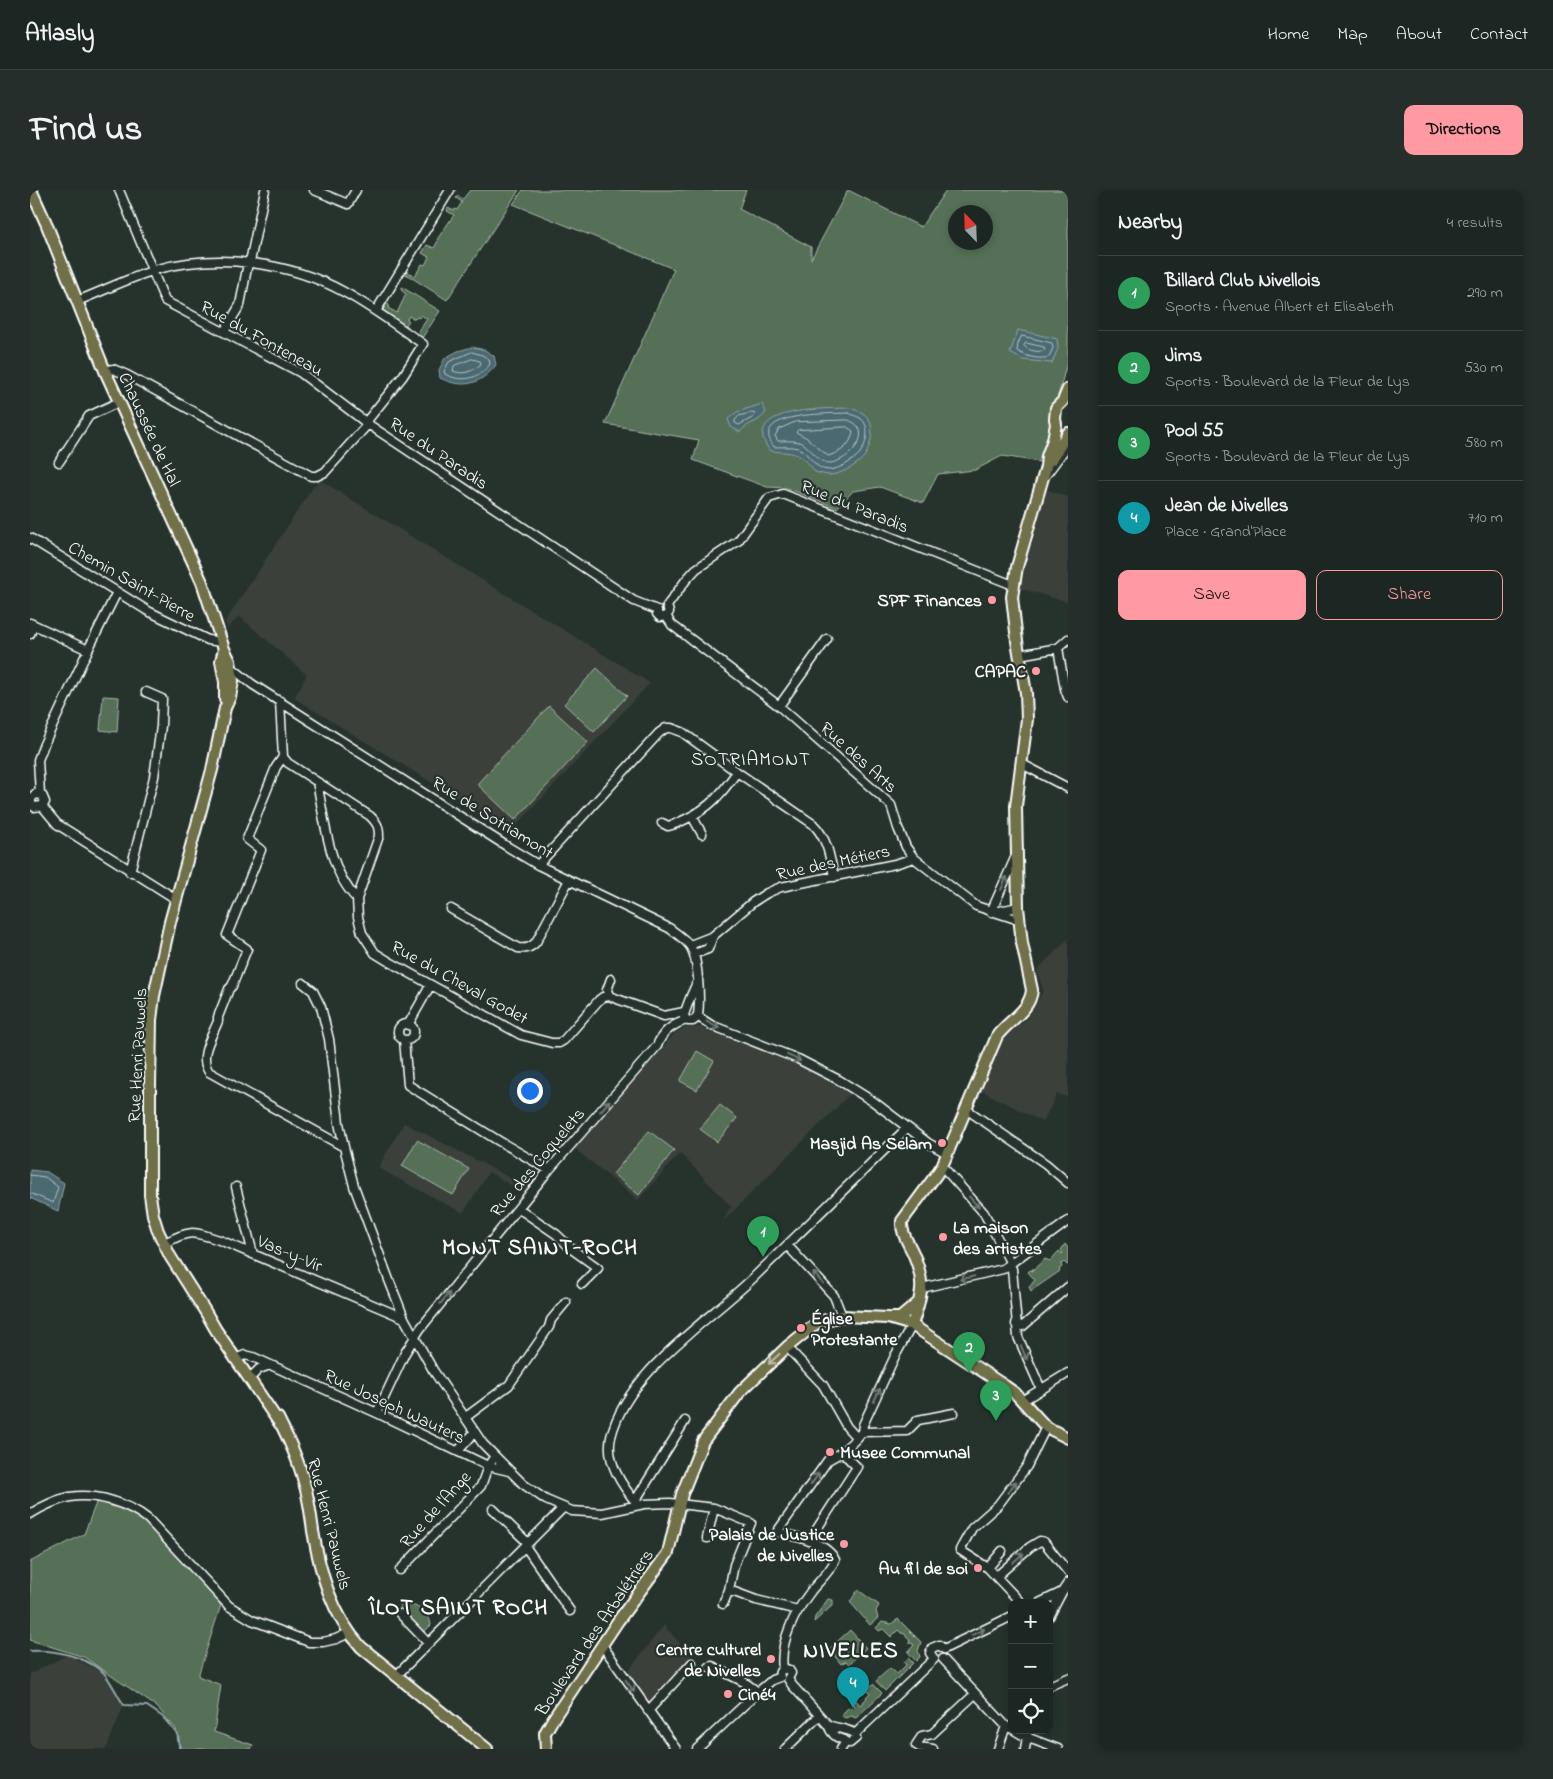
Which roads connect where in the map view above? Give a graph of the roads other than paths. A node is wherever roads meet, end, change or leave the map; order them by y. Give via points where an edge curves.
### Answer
1 (31, 190) edge
2 (39, 190) edge
3 (119, 190) edge
4 (265, 190) edge
5 (314, 190) edge
6 (356, 190) edge
7 (450, 190) edge
8 (46, 223) junction
9 (248, 263) junction
10 (152, 271) junction
11 (77, 301) junction
12 (376, 311) junction
13 (224, 332) junction
14 (105, 371) junction
15 (1068, 389) edge
16 (1065, 400) edge
17 (119, 402) junction
18 (367, 423) junction
19 (1056, 424) junction
20 (1068, 432) edge
21 (1068, 445) edge
22 (59, 462) dead end
23 (1046, 467) junction
24 (1041, 481) junction
25 (30, 538) edge
26 (1013, 585) junction
27 (117, 592) junction
28 (667, 606) junction
29 (657, 610) junction
30 (666, 616) junction
31 (32, 624) edge
32 (30, 634) edge
33 (827, 638) dead end
34 (1068, 639) edge
35 (222, 646) junction
36 (1058, 648) junction
37 (88, 650) junction
38 (1019, 655) junction
39 (227, 667) junction
40 (229, 681) junction
41 (252, 684) junction
42 (146, 692) dead end
43 (1068, 698) edge
44 (280, 701) junction
45 (780, 706) junction
46 (220, 733) joint
47 (283, 757) junction
48 (1022, 764) junction
49 (737, 772) junction
50 (317, 782) junction
51 (1068, 788) edge
52 (40, 794) junction
53 (30, 799) edge
54 (42, 806) junction
55 (692, 816) junction
56 (662, 822) dead end
57 (702, 834) dead end
58 (1017, 854) junction
59 (914, 858) junction
60 (538, 864) junction
61 (130, 872) junction
62 (834, 877) junction
63 (569, 880) junction
64 (176, 898) junction
65 (357, 899) junction
66 (1018, 907) junction
67 (451, 909) dead end
68 (994, 912) junction
69 (1019, 920) junction
70 (713, 936) junction
71 (690, 945) junction
72 (694, 954) junction
73 (611, 979) dead end
74 (303, 983) dead end
75 (697, 984) junction
76 (430, 986) junction
77 (609, 996) junction
78 (685, 1010) junction
79 (697, 1013) junction
80 (664, 1016) junction
81 (687, 1020) junction
82 (675, 1024) junction
83 (966, 1109) junction
84 (907, 1128) junction
85 (344, 1146) junction
86 (946, 1154) junction
87 (942, 1166) junction
88 (549, 1170) junction
89 (1068, 1183) edge
90 (236, 1187) dead end
91 (518, 1208) junction
92 (1068, 1221) edge
93 (163, 1244) junction
94 (787, 1245) junction
95 (253, 1254) junction
96 (1010, 1264) junction
97 (582, 1284) dead end
98 (1068, 1287) edge
99 (922, 1288) junction
100 (566, 1302) dead end
101 (920, 1302) junction
102 (842, 1316) junction
103 (404, 1318) junction
104 (888, 1318) junction
105 (1016, 1324) junction
106 (912, 1325) junction
107 (414, 1335) junction
108 (787, 1347) junction
109 (237, 1358) junction
110 (270, 1365) junction
111 (1068, 1373) edge
112 (250, 1378) junction
113 (1041, 1389) junction
114 (1022, 1401) junction
115 (377, 1412) junction
116 (954, 1412) dead end
117 (466, 1417) junction
118 (685, 1421) dead end
119 (1046, 1427) junction
120 (476, 1432) junction
121 (859, 1435) junction
122 (1068, 1437) edge
123 (487, 1447) junction
124 (458, 1451) junction
125 (842, 1452) junction
126 (495, 1456) junction
127 (474, 1459) junction
128 (488, 1466) junction
129 (511, 1473) junction
130 (636, 1503) junction
131 (680, 1505) junction
132 (563, 1508) junction
133 (714, 1508) junction
134 (494, 1509) dead end
135 (30, 1514) edge
136 (707, 1538) dead end
137 (809, 1541) junction
138 (526, 1544) junction
139 (1002, 1551) dead end
140 (988, 1568) junction
141 (400, 1570) dead end
142 (1068, 1572) edge
143 (997, 1576) junction
144 (1068, 1583) edge
145 (729, 1590) junction
146 (1062, 1592) junction
147 (1017, 1599) edge
148 (1047, 1599) edge
149 (723, 1604) dead end
150 (1053, 1609) edge
151 (798, 1610) junction
152 (570, 1611) dead end
153 (400, 1614) dead end
154 (1008, 1618) edge
155 (351, 1636) junction
156 (428, 1643) junction
157 (602, 1645) junction
158 (944, 1649) junction
159 (943, 1659) junction
160 (934, 1660) junction
161 (692, 1663) dead end
162 (709, 1667) dead end
163 (784, 1675) junction
164 (396, 1676) junction
165 (1068, 1678) edge
166 (1053, 1684) edge
167 (758, 1692) junction
168 (976, 1694) junction
169 (648, 1711) junction
170 (820, 1716) junction
171 (828, 1725) junction
172 (1008, 1726) edge
173 (846, 1731) junction
174 (1008, 1732) edge
175 (855, 1734) junction
176 (932, 1734) junction
177 (1027, 1734) edge
178 (849, 1743) edge
179 (487, 1749) edge
180 (546, 1749) edge
181 (676, 1749) edge
182 (696, 1749) edge
183 (785, 1749) edge
184 (841, 1749) edge
185 (933, 1749) edge
186 (998, 1749) edge
187 (1025, 1749) edge
188 (1058, 1749) edge

1 - 8 main road, Chaussée de Hal
2 - 8 main road, Chaussée de Hal
3 - 10 street, Rue du Fonteneau
4 - 9 street
5 - 6 street via 348,204
7 - 12 street
8 - 11 main road, Chaussée de Hal
9 - 10 street via 209,262
9 - 12 street via 310,277
9 - 13 street via 240,305
10 - 11 street
10 - 13 street, Rue du Fonteneau via 165,301
11 - 14 main road, Chaussée de Hal
12 - 18 street via 424,344
13 - 18 street, Rue du Fonteneau via 301,373
14 - 17 main road, Chaussée de Hal
14 - 18 street, Rue du Paradis via 113,369 126,375 311,476 325,472
15 - 16 main road
16 - 19 main road via 1056,408
17 - 22 street via 89,416
17 - 35 main road, Chaussée de Hal via 202,582
18 - 29 street, Rue du Paradis via 634,601
19 - 20 main road
19 - 23 main road
20 - 23 main road
21 - 24 street
23 - 24 main road
24 - 26 main road
25 - 27 street, Chemin Saint-Pierre
26 - 28 street, Rue du Paradis via 783,494 769,498 738,541 696,569
26 - 38 main road
27 - 35 street, Chemin Saint-Pierre via 171,623
27 - 37 street
28 - 29 street via 660,605
28 - 30 street via 669,612
29 - 30 street, Rue du Paradis via 660,617
30 - 45 street, Rue des Arts via 672,626
31 - 32 street
31 - 37 street
33 - 45 street
34 - 36 street
35 - 39 main road, Chaussée de Hal via 221,661
36 - 38 street
36 - 43 street
37 - 52 street via 38,760
38 - 48 main road via 1026,703
39 - 40 main road, Chaussée de Hal
39 - 41 street, Rue de Sotriamont
40 - 41 street, Rue de Sotriamont
40 - 46 main road, Chaussée de Hal via 230,697
41 - 44 street, Rue de Sotriamont
42 - 61 street via 162,699 160,726 154,777
44 - 47 street
44 - 60 street, Rue de Sotriamont
45 - 59 street, Rue des Arts via 891,805 900,834
46 - 64 main road, Rue Henri Pauwels
47 - 50 street, Rue du Cheval Godet
47 - 85 street via 247,839 261,850 227,935 247,949 218,1017 204,1057 205,1066 209,1072
48 - 51 street
48 - 58 main road via 1016,806
49 - 55 street via 712,803
49 - 60 street via 682,732 666,728
49 - 62 street via 819,830
50 - 65 street via 336,866
50 - 65 street, Rue du Cheval Godet via 370,816 379,827 376,846
52 - 53 street
52 - 54 street via 45,799
53 - 54 street via 34,807
54 - 61 street via 57,824
55 - 56 street via 674,825
55 - 57 street
58 - 66 main road
68 -> 58 street
59 - 62 street, Rue des Métiers
59 - 68 street, Rue des Arts via 968,901
60 - 63 street, Rue de Sotriamont
61 - 64 street
62 - 70 street, Rue des Métiers via 793,884 767,893
63 - 67 street via 536,942 525,949
63 - 71 street, Rue de Sotriamont via 669,928
64 - 93 main road, Rue Henri Pauwels via 159,970 152,1020 150,1195
65 - 76 street, Rue du Cheval Godet via 362,933 375,953
66 - 68 street
66 - 69 main road
68 - 69 street, Rue des Arts
69 - 83 main road via 1031,998 998,1036
70 - 71 street
70 - 72 street via 708,948
71 - 72 street, Rue de Sotriamont
72 - 75 street, Rue de Sotriamont
73 - 77 street
74 - 85 street via 313,991 321,1007
75 - 78 street, Rue de Sotriamont
75 - 79 street, Rue de Sotriamont
76 - 77 street, Rue du Cheval Godet via 521,1035 552,1043 564,1040 599,1000
76 - 88 street via 408,1025 413,1029 413,1036 404,1040 408,1085
77 - 80 street
78 - 79 street via 691,1007
78 - 80 street
78 - 81 street
79 - 81 street via 693,1021
79 -> 84 street via 711,1025 798,1059 855,1090
80 - 82 street via 668,1023
81 - 82 street
88 -> 82 street, Rue des Coquelets via 657,1046 663,1034
83 - 86 main road
83 - 89 street
84 - 86 street
84 - 94 street
85 - 103 street via 354,1186
86 - 87 main road
87 -> 96 street via 984,1213
87 - 99 main road via 902,1220 901,1227 919,1269
88 - 91 street, Rue des Coquelets
90 - 95 street
91 - 97 street via 598,1268
107 -> 91 street, Rue des Coquelets
92 - 96 street
93 - 95 street, Vas-y-Vir via 189,1232
93 - 109 main road, Rue Henri Pauwels
102 -> 94 street via 834,1296
94 - 130 street via 658,1362 627,1400 614,1427 610,1450 612,1463
95 - 103 street, Vas-y-Vir
96 -> 99 street via 1003,1269
96 - 105 street
98 - 105 street via 1023,1326
99 - 101 main road
100 - 117 street via 516,1377
101 - 104 main road via 900,1318
101 - 106 main road
102 - 104 main road, Boulevard des Arbalétriers
102 - 108 main road, Boulevard des Arbalétriers via 818,1322
103 - 107 street
104 - 106 main road
105 -> 113 street via 1023,1351
106 - 114 main road via 1005,1386
121 -> 106 street
107 - 115 street, Rue des Coquelets
107 - 117 street via 433,1370
108 - 121 street via 823,1385 847,1427
108 -> 131 main road, Boulevard des Arbalétriers via 740,1392 703,1441
109 - 110 street, Rue Joseph Wauters via 245,1355
109 - 112 main road, Rue Henri Pauwels
110 - 112 street via 259,1369
110 - 115 street, Rue Joseph Wauters
111 - 113 street
112 - 155 main road, Rue Henri Pauwels via 296,1454 306,1487 320,1566 330,1598
113 - 114 street
114 - 119 main road
115 - 124 street, Rue Joseph Wauters
116 - 121 street via 918,1420 907,1431
117 - 120 street
118 - 130 street
119 - 122 main road
140 -> 119 street via 960,1550 972,1528 998,1505 1022,1474
120 - 123 street
120 - 124 street
121 - 125 street
123 - 126 street
123 - 127 street
124 - 127 street, Rue Joseph Wauters
125 - 137 street via 856,1467
137 -> 125 street via 777,1532 828,1460
126 - 128 street, Rue de l'Ange
126 - 129 street
127 - 128 street, Rue Joseph Wauters
128 - 129 street, Rue Joseph Wauters
128 - 141 street, Rue de l'Ange via 481,1486
129 - 132 street via 536,1494
130 - 131 street
130 - 132 street via 602,1513
131 - 133 street
131 - 157 main road, Boulevard des Arbalétriers via 668,1553
132 - 138 street
133 - 136 street
133 - 145 street via 751,1523 734,1565
134 - 138 street
135 - 155 street via 72,1497 121,1504 148,1519 228,1606 252,1620 309,1642
137 - 151 street via 826,1550 835,1560
138 - 152 street
138 - 156 street
139 - 140 street
140 - 143 street
143 -> 142 street via 1040,1541
143 - 147 street
144 - 146 street
145 - 149 street
145 - 151 street
146 - 148 street
146 - 150 street
151 - 163 street via 781,1657
153 - 156 street
158 -> 154 street
155 - 164 main road, Rue Henri Pauwels
156 - 164 street
157 -> 169 street
157 - 180 main road, Boulevard des Arbalétriers via 545,1733
158 - 159 street
158 - 160 street via 939,1645 932,1648 930,1656
159 - 160 street
159 - 168 street
160 - 175 street
161 - 169 street
162 - 167 street via 744,1682
163 - 167 street
163 - 170 street
164 - 179 main road, Rue Henri Pauwels
165 - 166 street
167 - 182 street
168 - 172 street
168 - 176 street
169 - 181 street
170 - 171 street
170 - 183 street
171 - 173 street
171 - 178 street via 837,1738
173 - 175 street
173 - 178 street via 844,1734
174 - 186 street
175 - 178 street via 856,1738
176 - 185 street
176 - 185 street via 922,1736 916,1745
177 - 187 street
177 - 188 street
178 - 184 street

